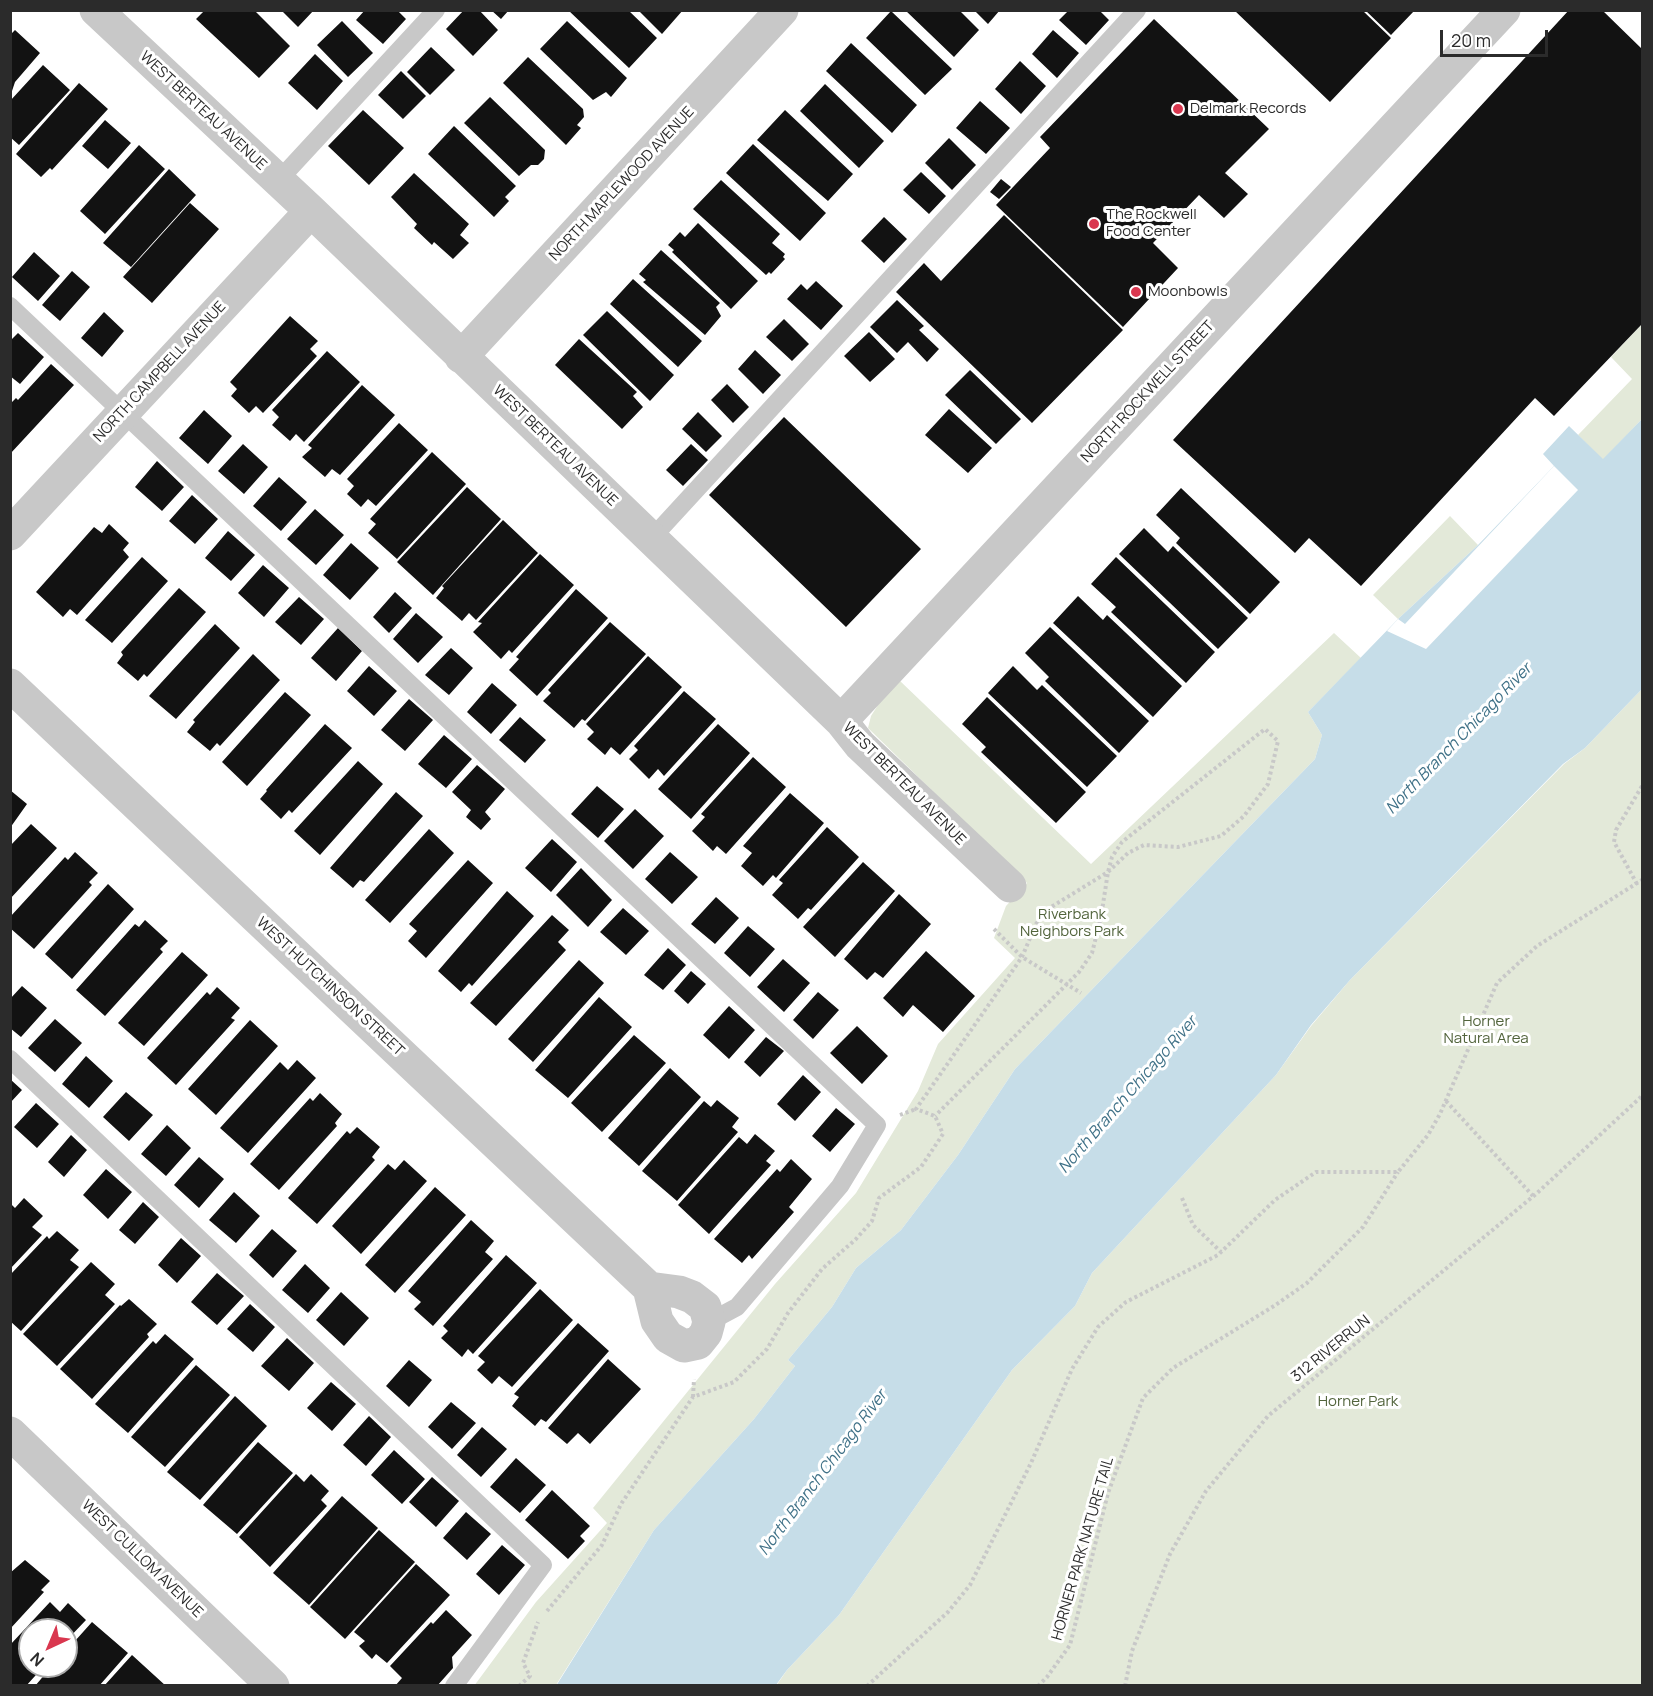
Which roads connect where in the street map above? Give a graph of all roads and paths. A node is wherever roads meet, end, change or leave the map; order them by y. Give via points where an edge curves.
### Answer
1 (96, 10) edge
2 (436, 10) edge
3 (782, 10) edge
4 (1137, 10) edge
5 (1504, 10) edge
6 (278, 181) junction
7 (311, 211) junction
8 (10, 306) edge
9 (461, 357) junction
10 (122, 413) junction
11 (10, 534) edge
12 (651, 539) junction
13 (10, 685) edge
14 (841, 721) junction
15 (1642, 786) edge
16 (1108, 872) junction
17 (1642, 880) edge
18 (1637, 884) junction
19 (1010, 886) dead end
20 (994, 929) dead end
21 (1022, 957) junction
22 (1065, 985) junction
23 (1081, 993) dead end
24 (10, 1059) edge
25 (1642, 1096) edge
26 (1446, 1101) junction
27 (935, 1116) junction
28 (1398, 1172) junction
29 (1533, 1196) junction
30 (1182, 1198) dead end
31 (1221, 1252) junction
32 (649, 1288) junction
33 (709, 1322) junction
34 (10, 1433) edge
35 (273, 1686) edge
36 (454, 1686) edge
37 (519, 1686) edge
38 (867, 1686) edge
39 (1038, 1686) edge
40 (1125, 1686) edge

1 - 6 street, WEST BERTEAU AVENUE
2 - 6 lane
3 - 9 street, NORTH MAPLEWOOD AVENUE
4 - 12 lane
5 - 14 street, NORTH ROCKWELL STREET
6 - 7 street, WEST BERTEAU AVENUE
7 - 9 street, WEST BERTEAU AVENUE
7 - 10 street, NORTH CAMPBELL AVENUE
8 - 10 lane
9 - 12 street, WEST BERTEAU AVENUE
10 - 11 street, NORTH CAMPBELL AVENUE
10 - 33 lane via 877,1125 840,1186 737,1306
12 - 14 street, WEST BERTEAU AVENUE
13 - 32 street, WEST HUTCHINSON STREET
14 - 19 street, WEST BERTEAU AVENUE via 860,745
15 - 18 path via 1616,830 1614,842
16 - 16 path via 1144,845 1178,847 1221,836 1244,816 1268,784 1278,741 1265,729 1122,842
16 - 21 path via 1048,909 1036,924
16 - 22 path via 1092,953
17 - 18 path, HORNER PARK NATURE TAIL
18 - 26 path, HORNER PARK NATURE TAIL via 1538,946 1497,982
20 - 21 path
21 - 22 path
21 - 27 path via 916,1109
22 - 23 path
22 - 27 path
24 - 36 lane via 543,1565
25 - 29 path, 312 RIVERRUN
26 - 28 path, HORNER PARK NATURE TAIL via 1428,1135
26 - 29 path
27 - 37 path via 943,1134 921,1167 879,1198 872,1221 822,1269 788,1313 767,1349 734,1382 693,1397 621,1504 602,1545 538,1622 523,1664 530,1676
28 - 31 path via 1316,1172 1275,1200
28 - 39 path, HORNER PARK NATURE TAIL via 1363,1227 1307,1283 1173,1368 1143,1398 1108,1493 1070,1645
29 - 40 path, 312 RIVERRUN via 1261,1424 1206,1491 1170,1554 1132,1651
30 - 31 path via 1193,1225
31 - 38 path via 1126,1302 1098,1327 1071,1369 1031,1464 970,1585 948,1612
32 - 33 street via 692,1297 705,1307
32 - 33 street via 657,1322 668,1337 684,1346 698,1343
34 - 35 street, WEST CULLOM AVENUE

